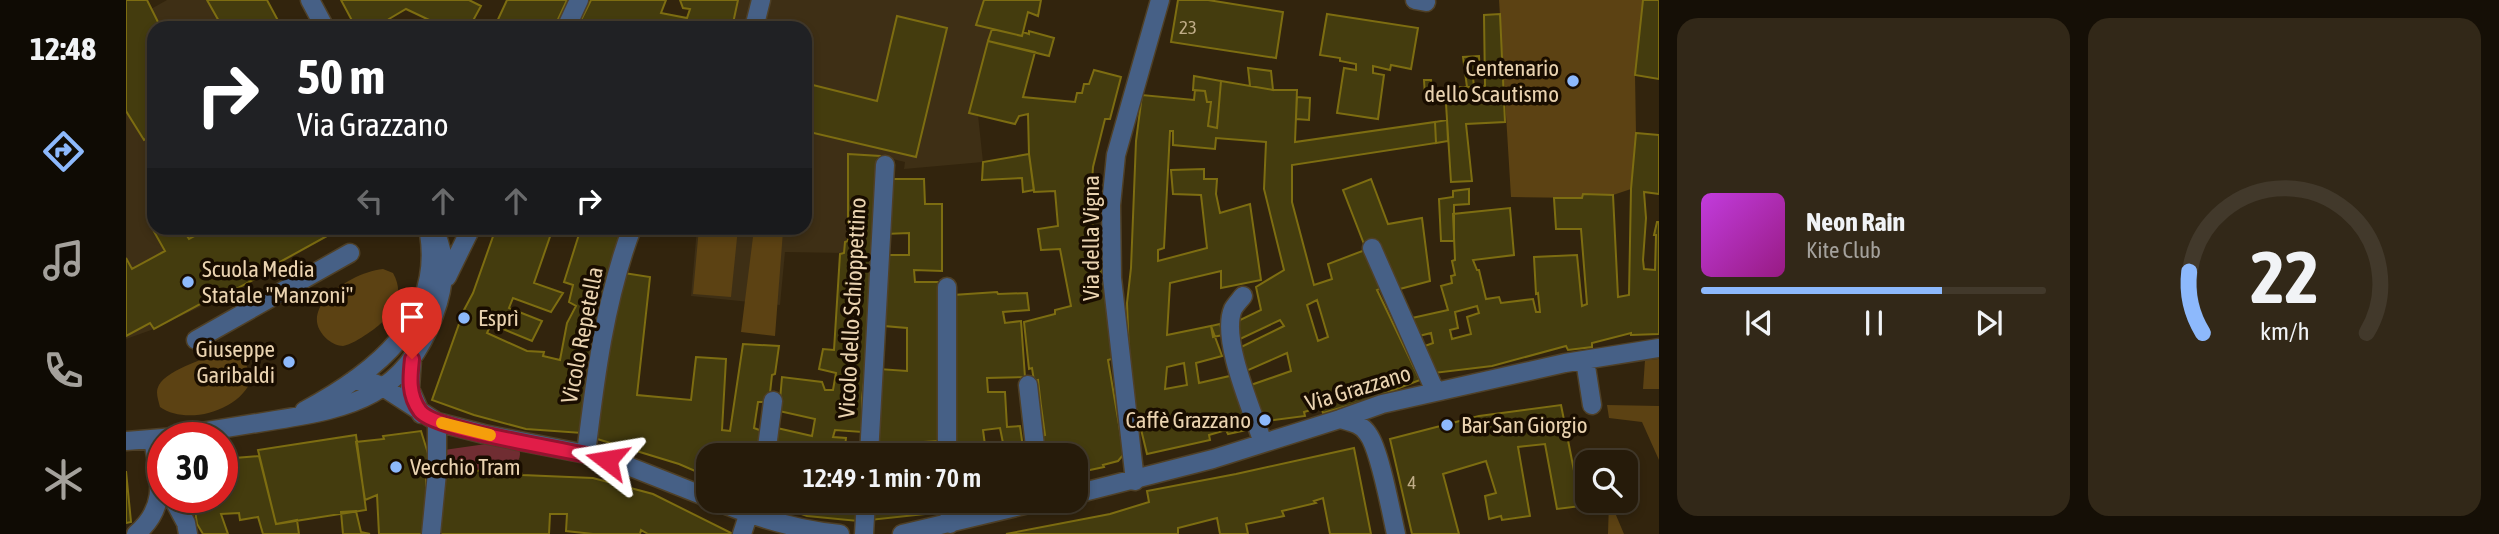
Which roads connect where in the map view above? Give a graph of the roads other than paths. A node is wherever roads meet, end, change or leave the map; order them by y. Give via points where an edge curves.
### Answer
1 (310, 0) edge
2 (579, 0) edge
3 (761, 0) edge
4 (1160, 0) edge
5 (321, 21) edge
6 (569, 21) edge
7 (756, 21) edge
8 (885, 165) dead end
9 (429, 235) edge
10 (436, 235) edge
11 (468, 235) edge
12 (629, 235) edge
13 (1373, 248) dead end
14 (349, 253) dead end
15 (442, 286) junction
16 (947, 288) dead end
17 (1243, 296) dead end
18 (196, 340) dead end
19 (1659, 348) edge
20 (412, 359) junction
21 (1585, 360) junction
22 (354, 380) junction
23 (1028, 385) dead end
24 (383, 387) junction
25 (1435, 391) junction
26 (773, 401) dead end
27 (1592, 405) dead end
28 (292, 418) junction
29 (429, 418) junction
30 (1340, 419) junction
31 (238, 426) edge
32 (147, 439) edge
33 (126, 441) edge
34 (768, 443) edge
35 (870, 443) edge
36 (947, 443) edge
37 (1035, 443) edge
38 (1264, 443) junction
39 (586, 454) junction
40 (1135, 481) junction
41 (1088, 491) edge
42 (696, 493) edge
43 (155, 513) edge
44 (181, 513) edge
45 (749, 513) edge
46 (765, 513) edge
47 (865, 513) edge
48 (950, 513) edge
49 (994, 513) edge
50 (950, 524) junction
51 (136, 534) edge
52 (188, 534) edge
53 (431, 534) edge
54 (742, 534) edge
55 (840, 534) edge
56 (864, 534) edge
57 (902, 534) edge
58 (1396, 534) edge

1 - 5 street
2 - 6 street
3 - 7 street
4 - 40 street, Via della Vigna via 1116,155 1111,205 1112,278
8 - 35 street, Vicolo dello Schioppettino
9 - 22 street via 431,265 419,310 398,342
10 - 15 street via 444,254
11 - 15 street
12 - 39 street, Vicolo Repetella via 612,297
13 - 25 street
14 - 18 street
15 - 20 street via 427,333
16 - 36 street
17 - 38 street via 1233,310 1230,331 1235,363
19 - 21 street, Via Grazzano
20 - 24 street
20 - 29 street via 410,389
21 - 25 street, Via Grazzano
21 - 27 street
22 - 24 street
22 - 28 street
23 - 37 street
24 - 28 street via 340,408
24 - 29 street
25 - 30 street, Via Grazzano
26 - 34 street
28 - 31 street
29 - 39 street
29 - 53 street via 437,473
30 - 38 street, Via Grazzano
30 - 58 street via 1362,428 1373,444
32 - 33 street
38 - 40 street, Via Grazzano
39 - 42 street
40 - 41 street, Via Grazzano
43 - 51 street
44 - 52 street
45 - 54 street
46 - 55 street via 803,529
47 - 56 street
48 - 50 street
49 - 50 street
50 - 57 street

